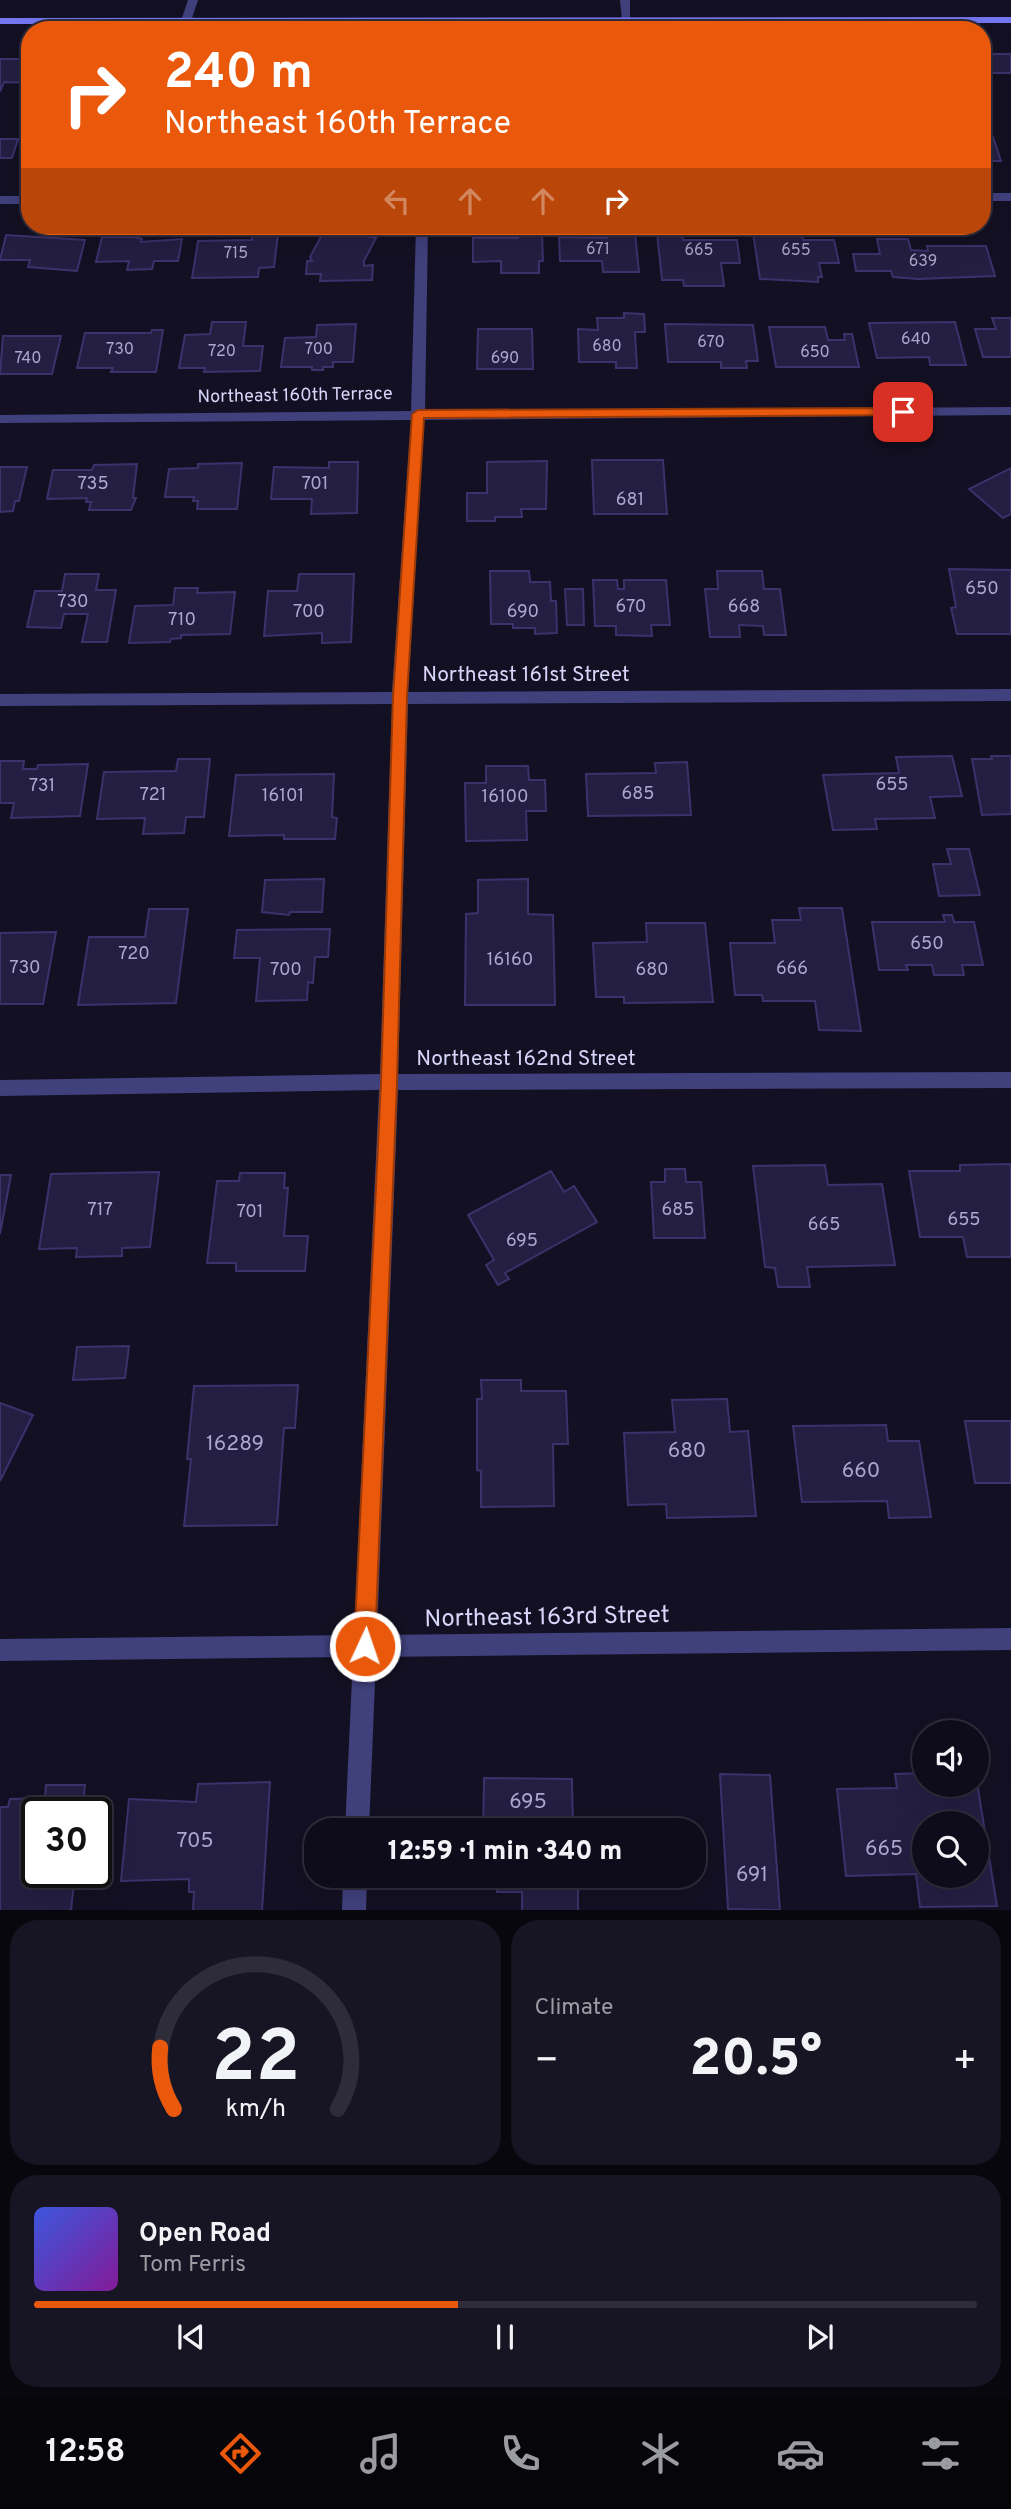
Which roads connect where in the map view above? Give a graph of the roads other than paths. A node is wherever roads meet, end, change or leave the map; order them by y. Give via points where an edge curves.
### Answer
1 (193, 0) edge
2 (625, 0) edge
3 (1011, 20) edge
4 (0, 21) edge
5 (186, 21) joint
6 (627, 21) joint
7 (991, 197) edge
8 (1011, 197) edge
9 (0, 200) edge
10 (21, 200) edge
11 (422, 235) edge
12 (1011, 411) edge
13 (418, 414) junction
14 (0, 419) edge
15 (1011, 695) edge
16 (400, 696) junction
17 (0, 700) edge
18 (1011, 1080) edge
19 (389, 1082) junction
20 (0, 1088) edge
21 (1011, 1639) edge
22 (365, 1646) junction
23 (0, 1650) edge
24 (358, 1818) edge
25 (355, 1888) edge
26 (354, 1910) edge

1 - 5 lane
2 - 6 lane
3 - 6 street
4 - 5 street
7 - 8 street
9 - 10 street
11 - 13 street
12 - 13 street, Northeast 160th Terrace
13 - 14 street, Northeast 160th Terrace
13 - 16 street
15 - 16 street, Northeast 161st Street
16 - 17 street, Northeast 161st Street
16 - 19 street
18 - 19 street, Northeast 162nd Street
19 - 20 street, Northeast 162nd Street
19 - 22 street
21 - 22 street, Northeast 163rd Street
22 - 23 street, Northeast 163rd Street
22 - 24 street
25 - 26 street

